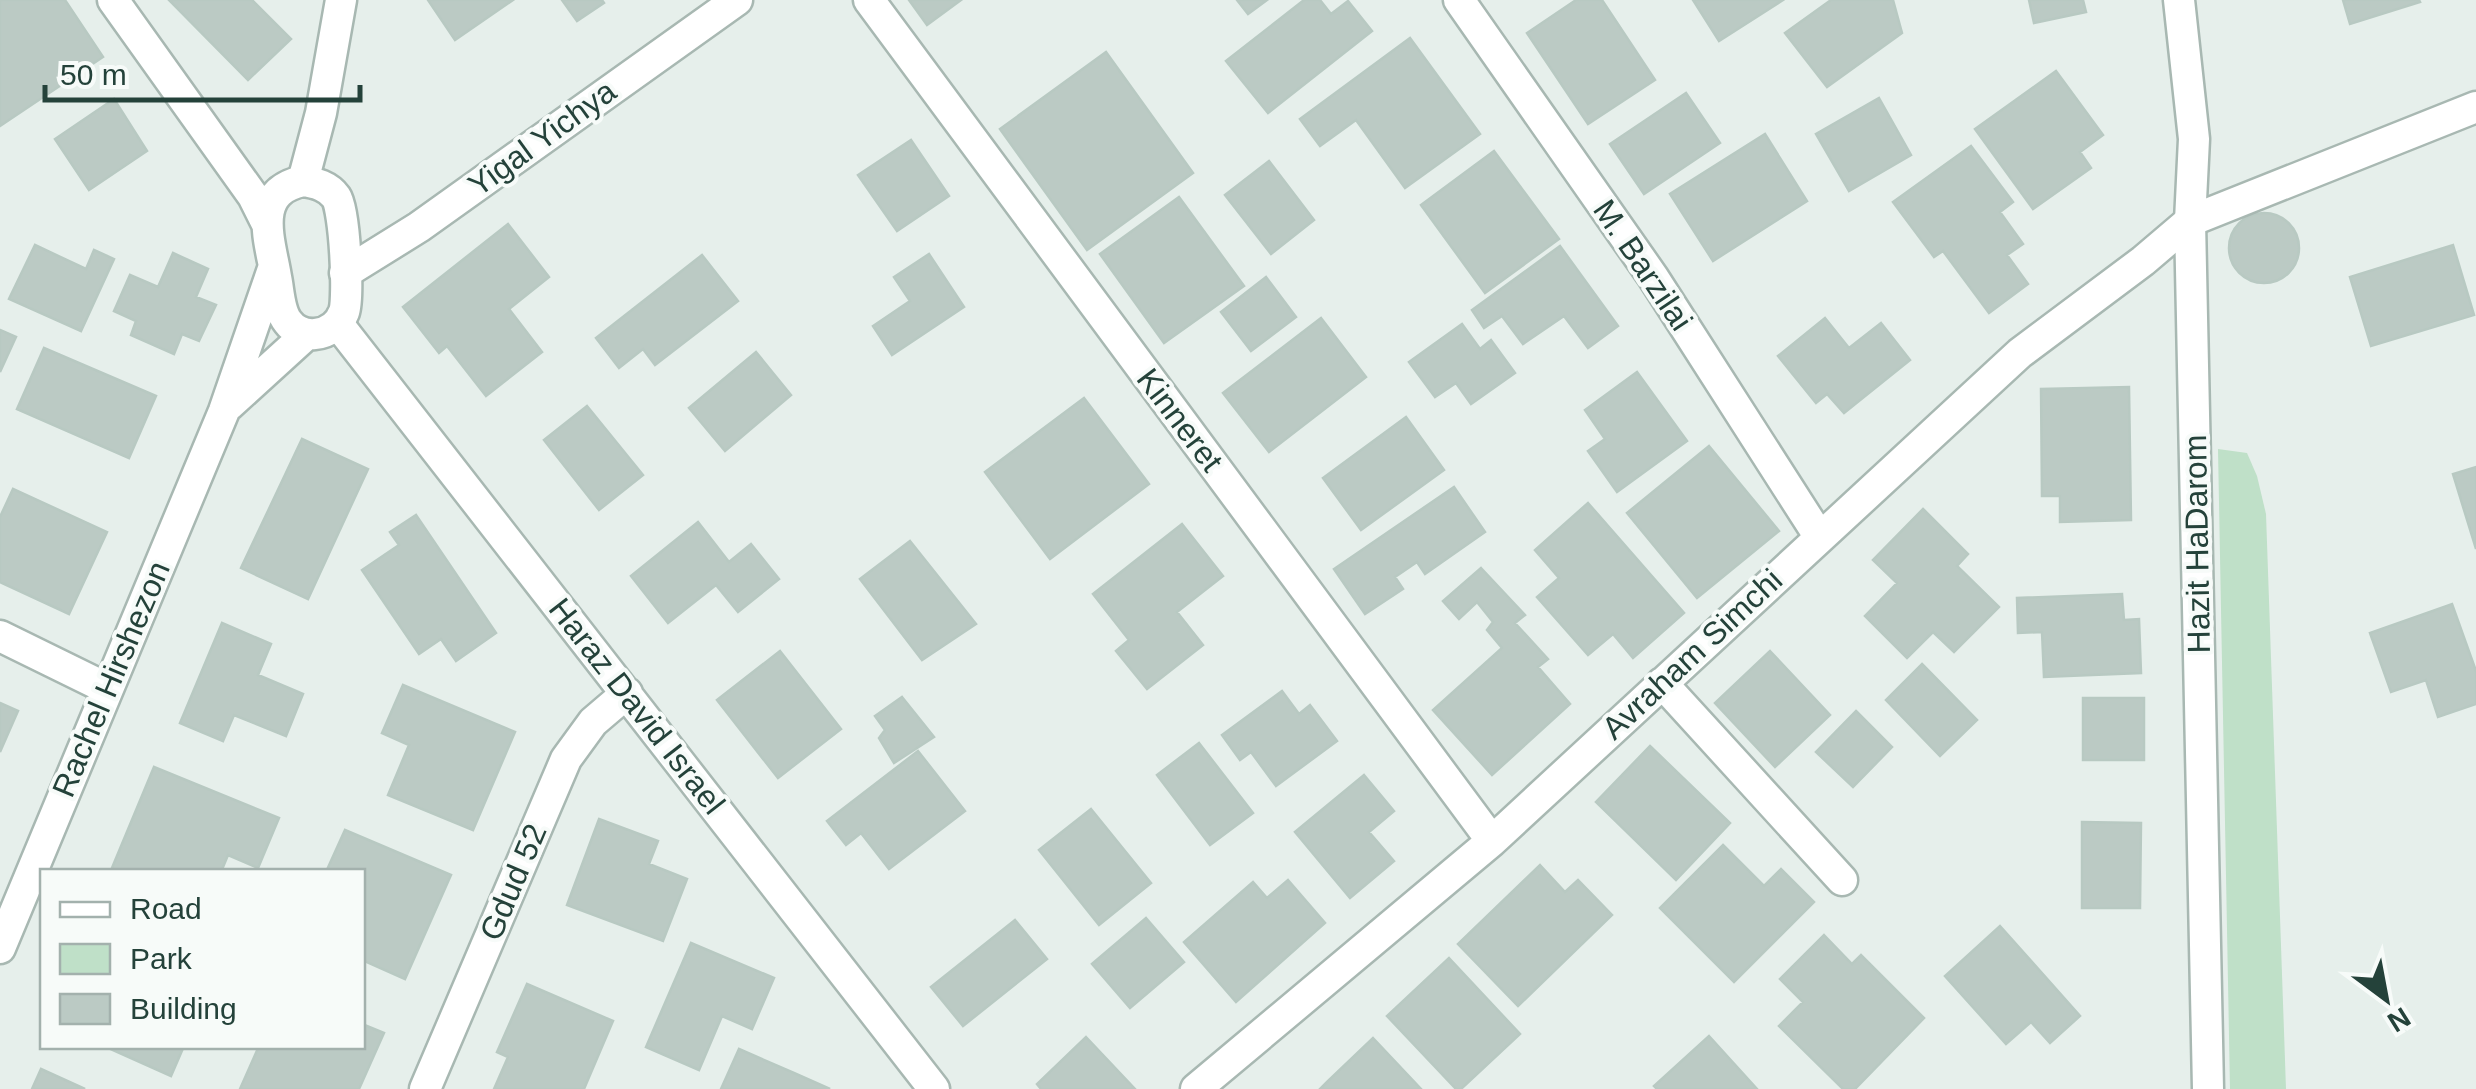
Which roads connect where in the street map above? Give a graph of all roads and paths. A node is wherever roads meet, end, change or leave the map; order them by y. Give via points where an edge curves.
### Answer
1 (113, 0) edge
2 (341, 0) edge
3 (737, 0) edge
4 (869, 0) edge
5 (1459, 0) edge
6 (2180, 0) edge
7 (2476, 107) edge
8 (303, 181) junction
9 (2190, 221) junction
10 (267, 224) junction
11 (274, 266) junction
12 (345, 272) junction
13 (338, 324) junction
14 (307, 334) junction
15 (224, 411) junction
16 (1820, 536) junction
17 (0, 636) edge
18 (1662, 683) junction
19 (106, 688) junction
20 (627, 693) junction
21 (1492, 840) junction
22 (1842, 880) dead end
23 (0, 948) edge
24 (425, 1089) edge
25 (934, 1089) edge
26 (1196, 1089) edge
27 (2208, 1089) edge

1 - 10 street via 254,196
2 - 8 street
3 - 12 street, Yigal Yichya via 419,227
4 - 21 street, Kinneret
5 - 16 street, M. Barzilai via 1653,276
6 - 9 street, Hazit HaDarom via 2194,138
7 - 9 street, Avraham Simchi
8 - 10 street via 272,199
8 - 12 street via 327,188 341,207
9 - 16 street, Avraham Simchi via 2020,353
9 - 27 street, Hazit HaDarom
10 - 11 street
11 - 14 street via 284,315
11 - 15 street, Rachel Hirshezon
12 - 13 street via 346,304
13 - 14 street
13 - 20 street, Haraz David Israel
14 - 15 street, Rachel Hirshezon
15 - 19 street, Rachel Hirshezon
16 - 18 street, Avraham Simchi
17 - 19 street
18 - 21 street, Avraham Simchi
18 - 22 street
19 - 23 street, Rachel Hirshezon
20 - 24 street, Gdud 52 via 592,722 566,759
20 - 25 street, Haraz David Israel
21 - 26 street, Avraham Simchi

